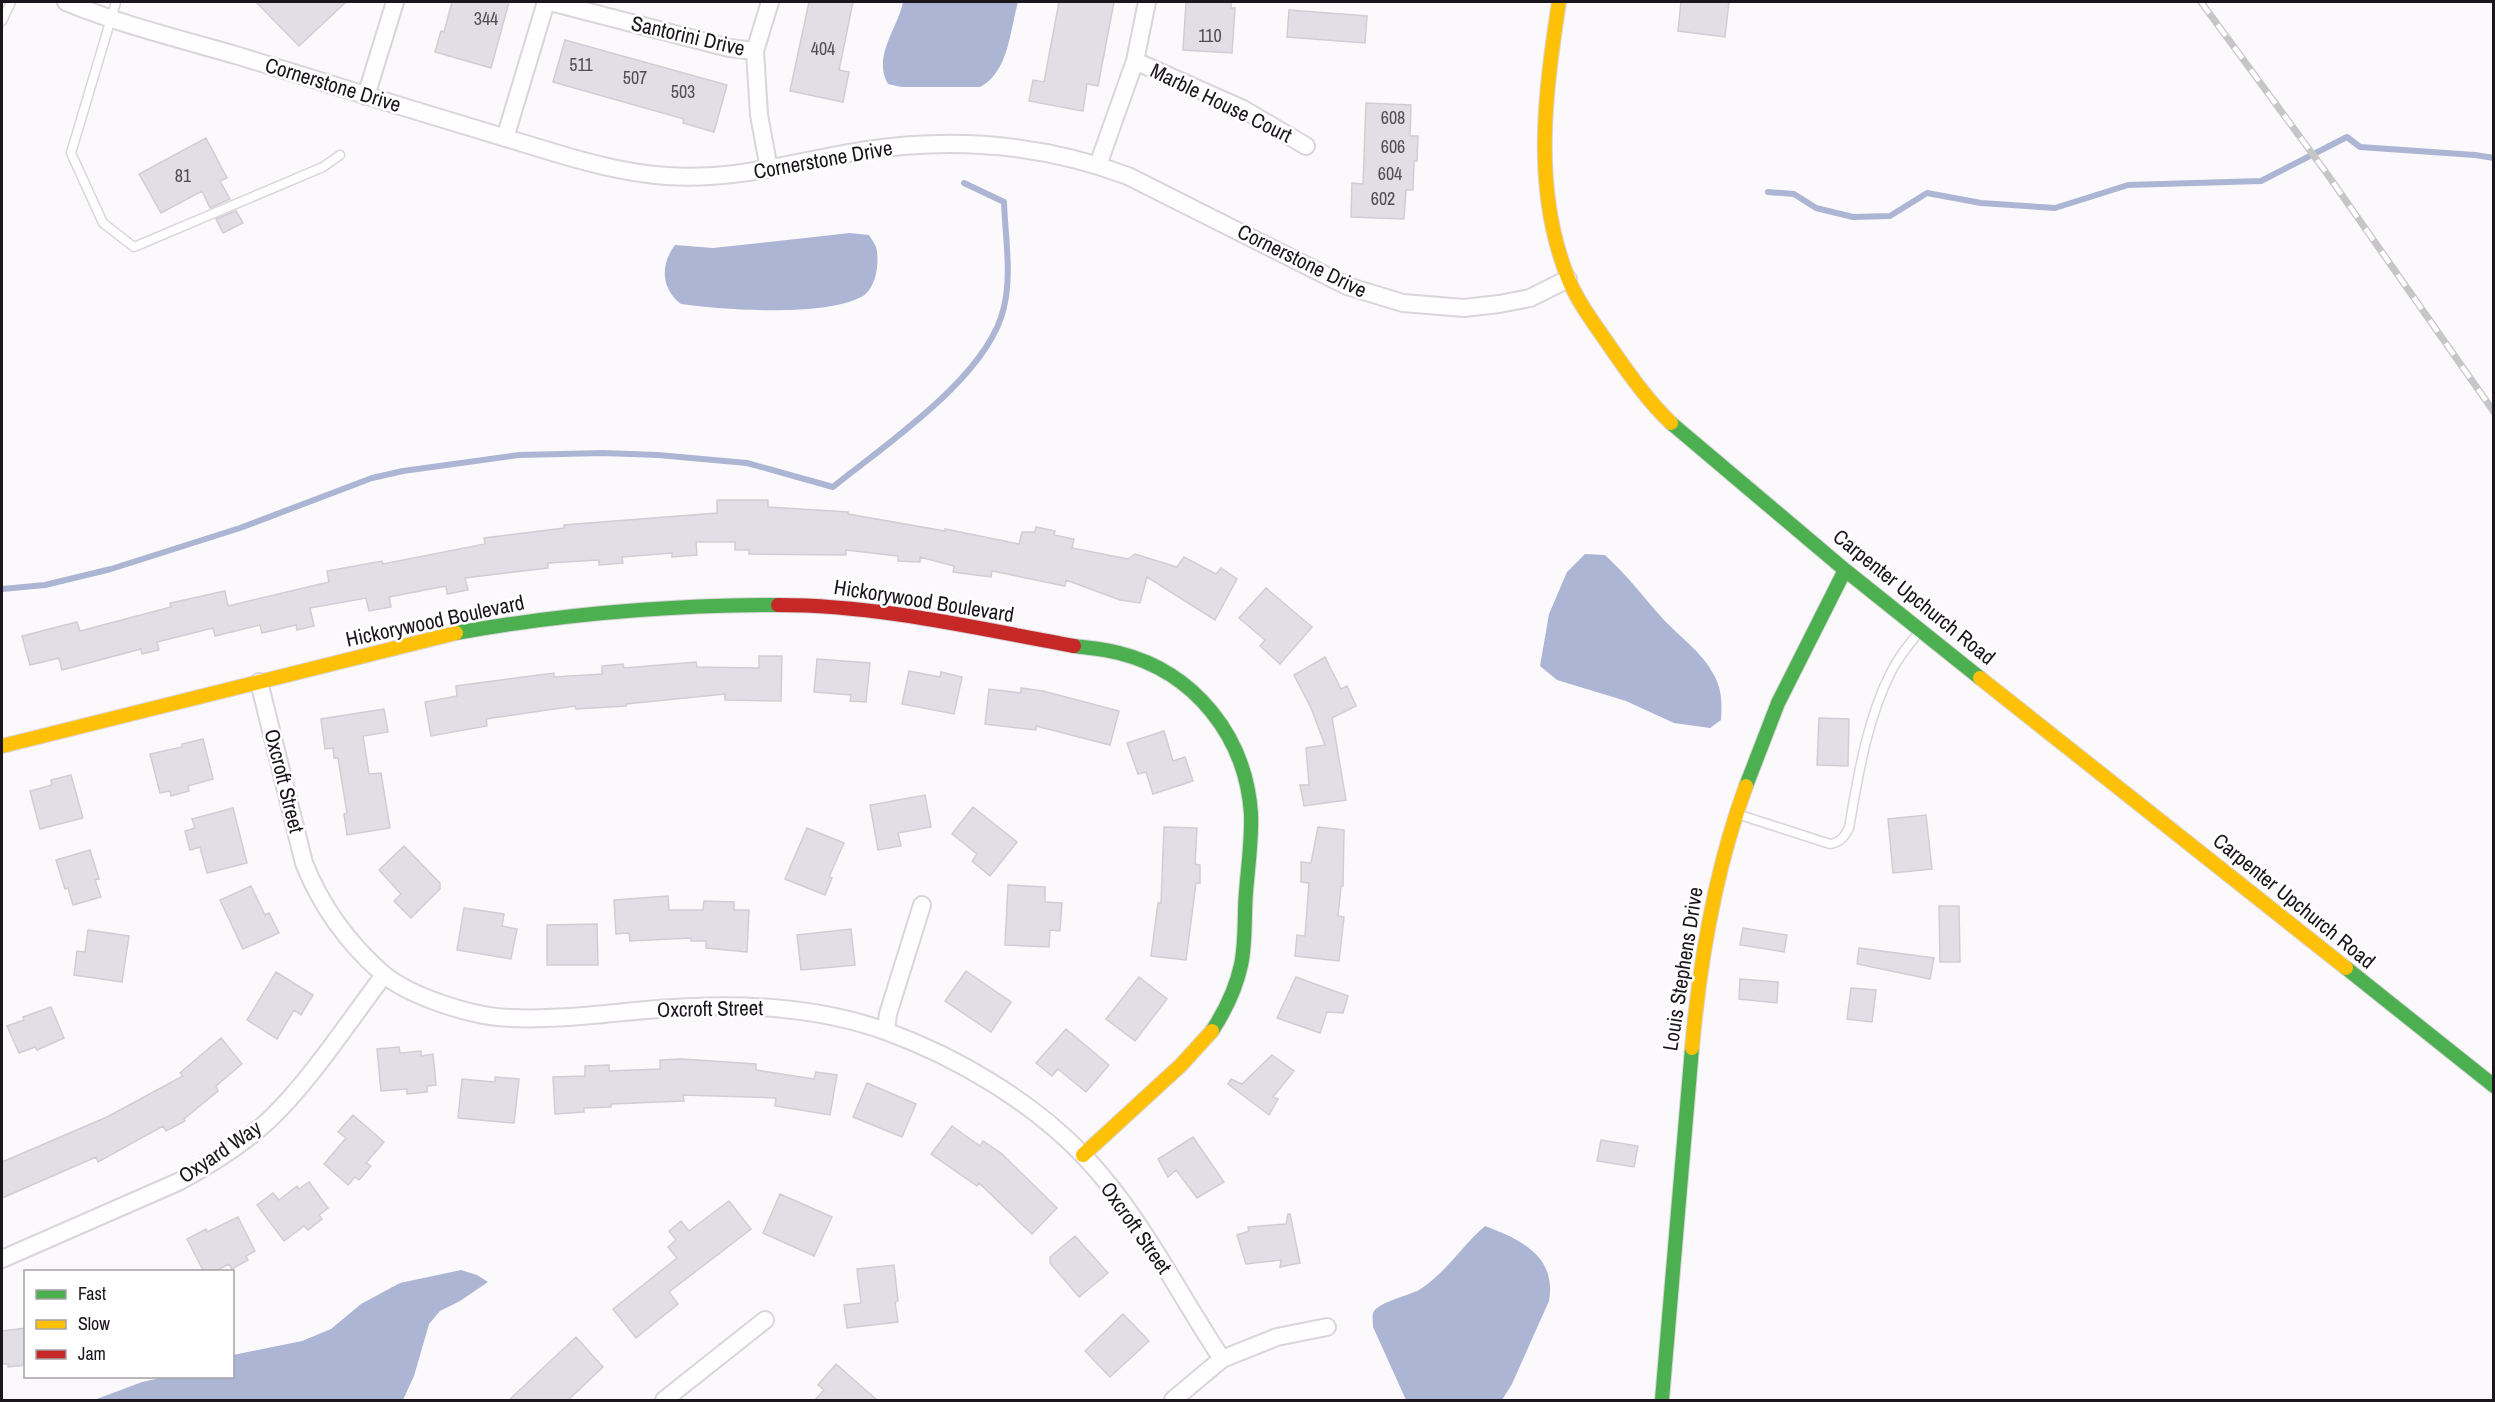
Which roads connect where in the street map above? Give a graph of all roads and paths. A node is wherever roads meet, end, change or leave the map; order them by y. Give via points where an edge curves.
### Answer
1 (11, 2) edge
2 (66, 2) edge
3 (116, 2) edge
4 (396, 2) edge
5 (548, 2) edge
6 (770, 2) edge
7 (1147, 2) edge
8 (1559, 2) edge
9 (110, 20) junction
10 (2, 21) edge
11 (755, 51) junction
12 (1135, 61) junction
13 (366, 96) junction
14 (505, 138) junction
15 (1306, 146) dead end
16 (340, 155) dead end
17 (1098, 165) junction
18 (769, 169) junction
19 (1568, 279) junction
20 (1845, 570) junction
21 (1921, 630) junction
22 (259, 682) junction
23 (2, 746) edge
24 (1736, 813) junction
25 (922, 905) dead end
26 (384, 975) junction
27 (886, 1031) junction
28 (2493, 1086) edge
29 (1083, 1155) junction
30 (2, 1259) edge
31 (765, 1320) dead end
32 (1327, 1327) dead end
33 (1222, 1359) junction
34 (664, 1401) edge
35 (1173, 1401) edge
36 (1662, 1401) edge

1 - 10 lane
2 - 9 street, Cornerstone Drive
3 - 9 lane
4 - 13 street
5 - 11 street, Santorini Drive via 729,48
5 - 14 street
6 - 11 street
7 - 12 street
8 - 19 street, Carpenter Upchurch Road via 1547,80 1545,178 1552,230
9 - 13 street, Cornerstone Drive
9 - 16 lane via 71,153 103,223 134,247 323,167
11 - 18 street via 759,115
12 - 15 street, Marble House Court via 1242,109
12 - 17 street
13 - 14 street, Cornerstone Drive
14 - 18 street, Cornerstone Drive via 636,173 714,176
17 - 18 street, Cornerstone Drive via 1001,146 933,143 866,150
17 - 19 street, Cornerstone Drive via 1158,190 1373,296 1403,303 1464,308 1530,298
19 - 20 street, Carpenter Upchurch Road via 1634,381 1668,420
20 - 21 street, Carpenter Upchurch Road
20 - 24 street, Louis Stephens Drive via 1781,694
21 - 24 lane via 1901,655 1878,702 1849,828 1838,843 1830,844
21 - 28 street, Carpenter Upchurch Road
22 - 23 street, Hickorywood Boulevard
22 - 26 street, Oxcroft Street via 313,884 336,923
22 - 29 street, Hickorywood Boulevard via 458,633 585,616 744,605 837,607 898,615 1119,653 1161,669 1198,696 1217,717 1231,737 1247,778 1251,845 1241,965 1225,1011 1210,1034
24 - 36 street, Louis Stephens Drive via 1705,940 1696,1005
25 - 27 street
26 - 27 street, Oxcroft Street via 422,995 479,1015 528,1019 735,1006 783,1008
26 - 30 street, Oxyard Way via 296,1090 236,1146 178,1182
27 - 29 street, Oxcroft Street via 990,1083
29 - 33 street, Oxcroft Street via 1150,1244
31 - 34 street
32 - 33 street via 1277,1337
33 - 35 street

